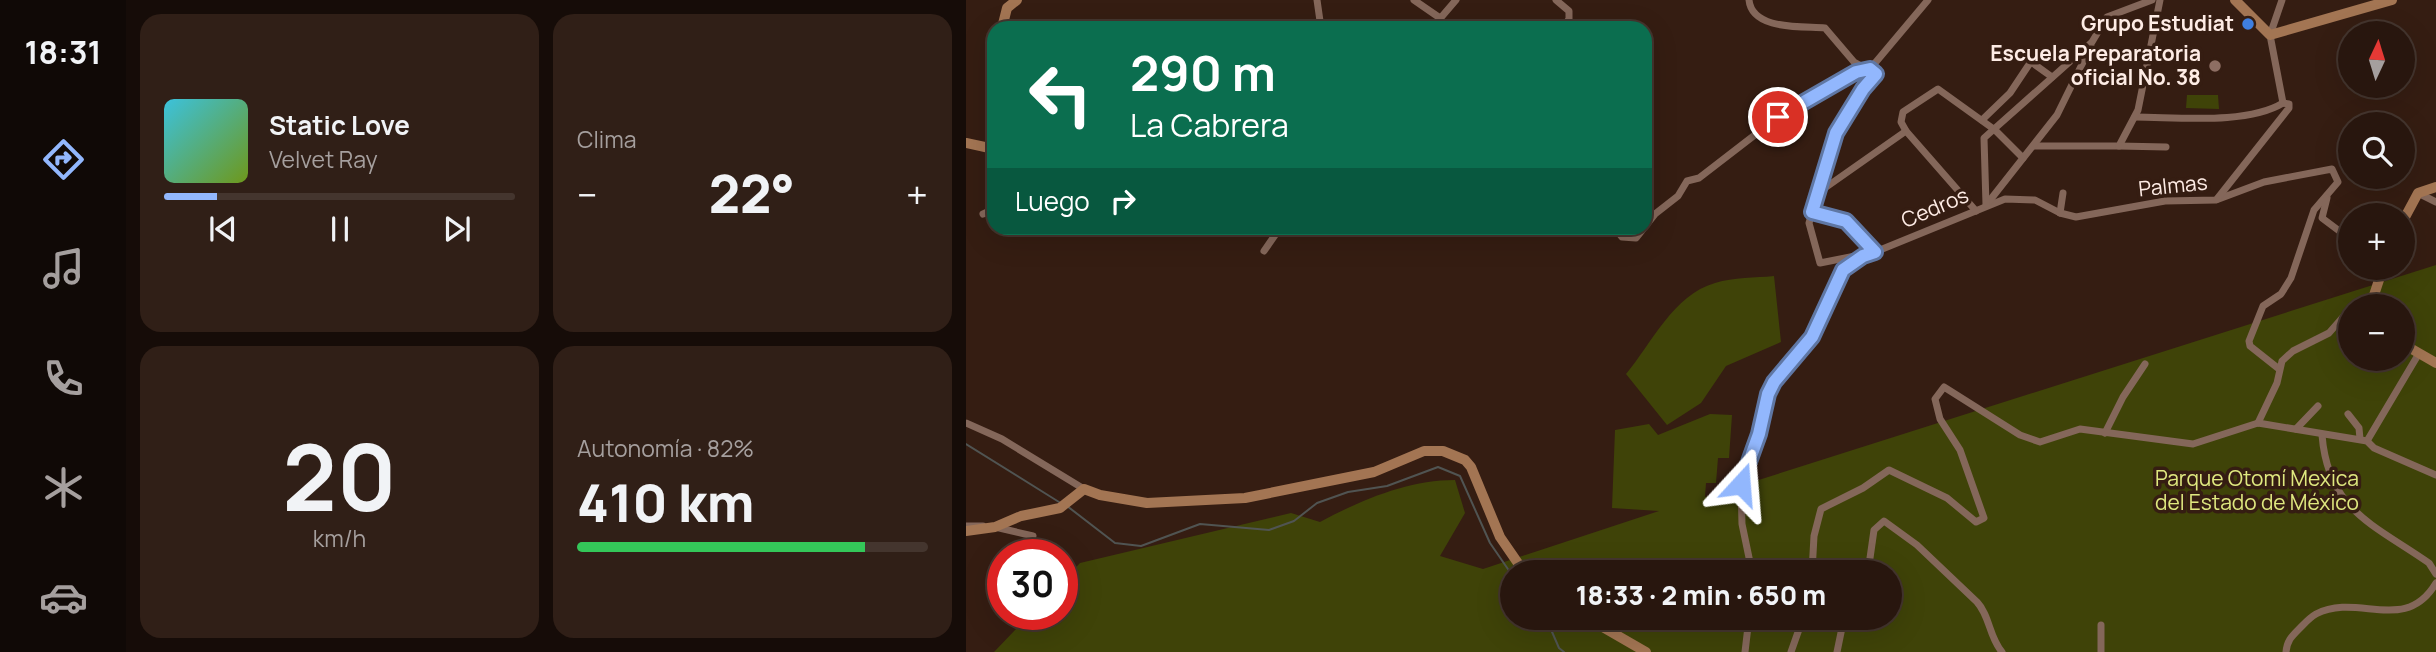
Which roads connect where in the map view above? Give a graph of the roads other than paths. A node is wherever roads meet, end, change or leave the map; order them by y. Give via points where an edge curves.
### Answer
1 (1017, 0) edge
2 (1317, 0) edge
3 (1414, 0) edge
4 (1456, 0) edge
5 (1558, 0) edge
6 (1749, 0) edge
7 (1928, 0) edge
8 (2152, 0) edge
9 (2160, 0) edge
10 (2235, 0) edge
11 (2282, 0) edge
12 (2392, 0) edge
13 (2130, 4) edge
14 (1440, 19) joint
15 (1004, 21) edge
16 (1320, 21) edge
17 (1566, 21) edge
18 (2270, 35) junction
19 (2092, 43) junction
20 (2020, 54) dead end
21 (2031, 63) junction
22 (1870, 69) junction
23 (2052, 77) junction
24 (2283, 103) junction
25 (2135, 117) junction
26 (1982, 120) junction
27 (1995, 130) junction
28 (1906, 131) junction
29 (966, 143) edge
30 (2034, 146) junction
31 (2119, 146) junction
32 (2166, 147) dead end
33 (987, 148) edge
34 (2023, 158) junction
35 (2436, 187) edge
36 (1821, 190) junction
37 (2063, 192) dead end
38 (2418, 193) junction
39 (2328, 194) junction
40 (2216, 200) junction
41 (2436, 202) edge
42 (2413, 203) edge
43 (1986, 205) junction
44 (987, 212) edge
45 (1812, 212) junction
46 (1976, 212) junction
47 (2060, 213) junction
48 (983, 214) dead end
49 (1652, 218) edge
50 (2338, 230) edge
51 (1275, 235) edge
52 (1620, 235) edge
53 (1638, 235) edge
54 (1264, 251) dead end
55 (1875, 252) junction
56 (1863, 256) junction
57 (2338, 322) edge
58 (2415, 353) edge
59 (2418, 355) junction
60 (2436, 363) edge
61 (2146, 364) dead end
62 (2279, 369) junction
63 (2318, 405) dead end
64 (2348, 414) dead end
65 (966, 423) edge
66 (2258, 423) junction
67 (2296, 429) junction
68 (2105, 433) junction
69 (2322, 435) junction
70 (2363, 440) junction
71 (2436, 475) edge
72 (1082, 491) junction
73 (966, 526) edge
74 (991, 528) junction
75 (966, 531) edge
76 (1033, 536) dead end
77 (1516, 560) edge
78 (1750, 560) edge
79 (1813, 560) edge
80 (1870, 560) edge
81 (2436, 574) edge
82 (2436, 583) edge
83 (2101, 625) dead end
84 (1608, 630) edge
85 (1748, 630) edge
86 (1799, 630) edge
87 (1842, 630) edge
88 (1646, 652) edge
89 (1745, 652) edge
90 (1791, 652) edge
91 (1837, 652) edge
92 (2002, 652) edge
93 (2101, 652) edge
94 (2286, 652) edge

1 - 15 main road via 1007,8
2 - 16 street
3 - 14 street
4 - 14 street
5 - 17 street via 1570,14
6 - 22 street via 1754,12 1769,21 1825,28 1854,62
7 - 22 street
8 - 13 street, Cedros
9 - 25 street
10 - 18 main road
11 - 18 street
12 - 18 main road
13 - 19 street, Cedros via 2107,17
18 - 24 street
19 - 23 street, Cedros
19 - 30 street via 2067,100
20 - 21 street
21 - 23 street
21 - 26 street via 2010,93
22 - 36 street via 1876,74 1836,133
22 - 49 street via 1856,72 1778,117 1699,178 1685,183 1678,196
23 - 27 street, Cedros
24 - 25 street via 2245,114
24 - 40 street via 2289,104 2286,116
25 - 31 street
26 - 27 street
26 - 28 street via 1938,89 1903,112 1901,122
27 - 34 street
27 - 43 street, Cedros via 1983,143
28 - 36 street
28 - 46 street
29 - 33 main road
30 - 31 street
30 - 34 street
31 - 32 street
34 - 43 street
35 - 38 main road
36 - 45 street
37 - 47 street
38 - 41 street
38 - 42 main road
39 - 40 street, Palmas via 2339,179 2329,168 2264,182
39 - 50 street, Palmas via 2322,218
39 - 62 street via 2312,215 2291,278 2281,294 2263,306 2249,341
40 - 47 street, Palmas via 2165,201 2076,216
43 - 46 street, Cedros
43 - 47 street, Palmas via 2029,199
44 - 48 street
45 - 55 street via 1846,221
45 - 56 street, Cedros via 1809,223 1820,263
46 - 55 street, Cedros
51 - 54 street
52 - 53 street
55 - 56 street, Cedros
56 - 78 street via 1843,270 1812,337 1768,394 1741,484
57 - 62 street via 2287,355
58 - 59 main road
59 - 60 main road
59 - 70 street
61 - 68 street
62 - 66 street
63 - 67 street
64 - 70 street
65 - 72 street via 1002,439
66 - 67 street
66 - 68 street via 2193,444
67 - 69 street
68 - 79 street via 2080,429 2035,441 1944,387 1935,399 1937,411 1960,450 1984,518 1976,522 1947,498 1889,470 1821,509
69 - 70 street
69 - 81 street via 2324,459 2340,497 2428,563
70 - 71 street
72 - 74 main road via 1060,508
72 - 77 main road via 1147,503 1245,498 1374,472 1424,451 1443,451 1471,467 1500,537
73 - 74 street
74 - 75 main road
74 - 76 street
80 - 92 street via 1877,524 1886,522 1977,602
82 - 94 street via 2421,602 2399,611 2359,608 2315,615 2290,638
83 - 93 street
84 - 88 main road
85 - 89 street
86 - 90 street
87 - 91 street

